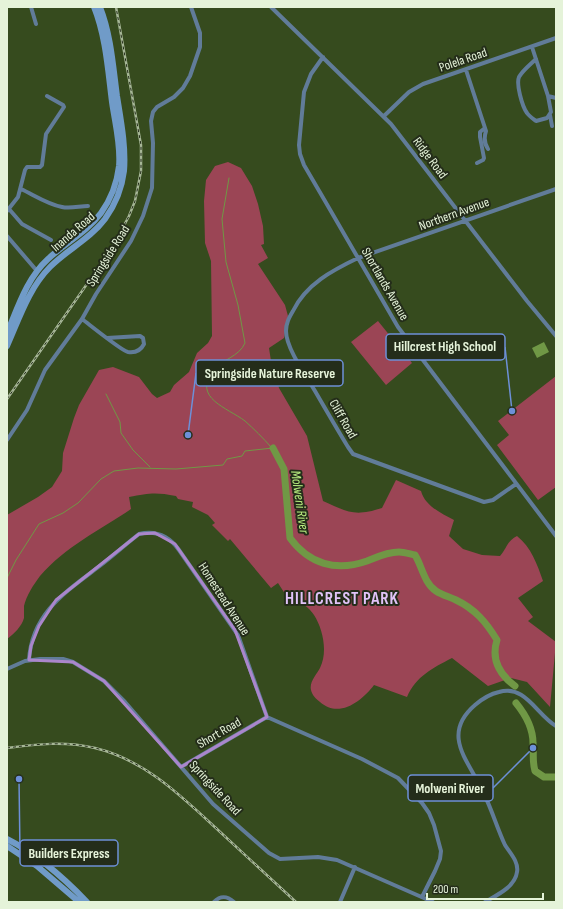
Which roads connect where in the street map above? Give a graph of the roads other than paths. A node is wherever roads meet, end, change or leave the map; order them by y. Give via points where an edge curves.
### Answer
1 (31, 7) edge
2 (94, 7) edge
3 (100, 7) edge
4 (191, 7) edge
5 (271, 7) edge
6 (36, 24) dead end
7 (556, 38) edge
8 (532, 47) junction
9 (323, 57) junction
10 (536, 59) junction
11 (466, 70) junction
12 (47, 96) dead end
13 (548, 96) junction
14 (556, 98) edge
15 (550, 114) junction
16 (384, 116) junction
17 (552, 126) dead end
18 (485, 128) junction
19 (488, 149) dead end
20 (477, 163) dead end
21 (20, 189) junction
22 (556, 189) edge
23 (88, 206) dead end
24 (8, 210) edge
25 (466, 220) junction
26 (7, 236) edge
27 (51, 240) dead end
28 (358, 258) junction
29 (37, 271) junction
30 (82, 319) junction
31 (7, 333) edge
32 (556, 336) edge
33 (107, 338) junction
34 (7, 346) edge
35 (7, 440) edge
36 (516, 484) junction
37 (556, 536) edge
38 (29, 660) junction
39 (7, 669) edge
40 (267, 717) junction
41 (556, 726) edge
42 (181, 767) junction
43 (7, 842) edge
44 (355, 867) junction
45 (422, 897) junction
46 (80, 902) edge
47 (88, 902) edge
48 (214, 902) edge
49 (234, 902) edge
50 (340, 902) edge
51 (433, 902) edge
52 (485, 902) edge

1 - 6 street
2 - 29 main road, Inanda Road via 102,32 116,124 119,160 116,179 98,217
3 - 34 main road, Inanda Road via 109,39 124,146 124,172 120,190 113,206 92,234 54,263 43,275 30,296
4 - 30 street, Springside Road via 200,33 200,47 182,90 153,112 152,188 143,216 131,241
5 - 9 street, Ridge Road
7 - 8 street, Polela Road
8 - 10 street
8 - 11 street, Polela Road
9 - 16 street, Ridge Road
9 - 28 street, Shortlands Avenue via 311,74 304,92 299,151 304,165
10 - 13 street
10 - 15 street via 518,80 520,95 527,114 536,121 547,118
11 - 16 street, Polela Road via 414,89
11 - 18 street
12 - 21 street via 64,107 46,134 42,165 27,167
13 - 14 street
13 - 15 street
15 - 17 street
16 - 25 street, Ridge Road
18 - 19 street via 484,140
18 - 20 street via 480,132 484,158
21 - 23 street via 63,208
21 - 24 street via 18,197
22 - 25 street, Northern Avenue
24 - 27 street via 22,224
25 - 28 street, Northern Avenue
25 - 32 street, Ridge Road
26 - 29 street
28 - 36 street, Shortlands Avenue via 406,338
28 - 36 street, Cliff Road via 329,272 309,288 298,300 286,329 296,358 351,452 358,457 486,502
29 - 31 main road, Inanda Road
30 - 33 street
30 - 35 street, Springside Road via 45,370 27,410
33 - 33 street via 140,336 144,344 139,350 128,352
36 - 37 street, Shortlands Avenue
38 - 39 street, Springside Road
38 - 40 street, Homestead Avenue via 38,626 56,600 139,534 155,533 170,538 175,544 235,630
38 - 42 street, Springside Road via 52,658 74,662 104,681
40 - 42 street, Short Road
40 - 45 street via 398,778 422,803 434,825 441,851 440,859
41 - 52 street via 522,694 510,690 494,693 483,699 470,709 462,720 459,745 466,763 484,792 517,868 516,877 511,885
42 - 44 street, Springside Road via 213,804 272,855 285,859 327,858
43 - 46 main road
43 - 47 main road via 20,846 51,868
44 - 45 street, Springside Road
44 - 50 street
45 - 51 street, Springside Road
48 - 49 street via 224,897

